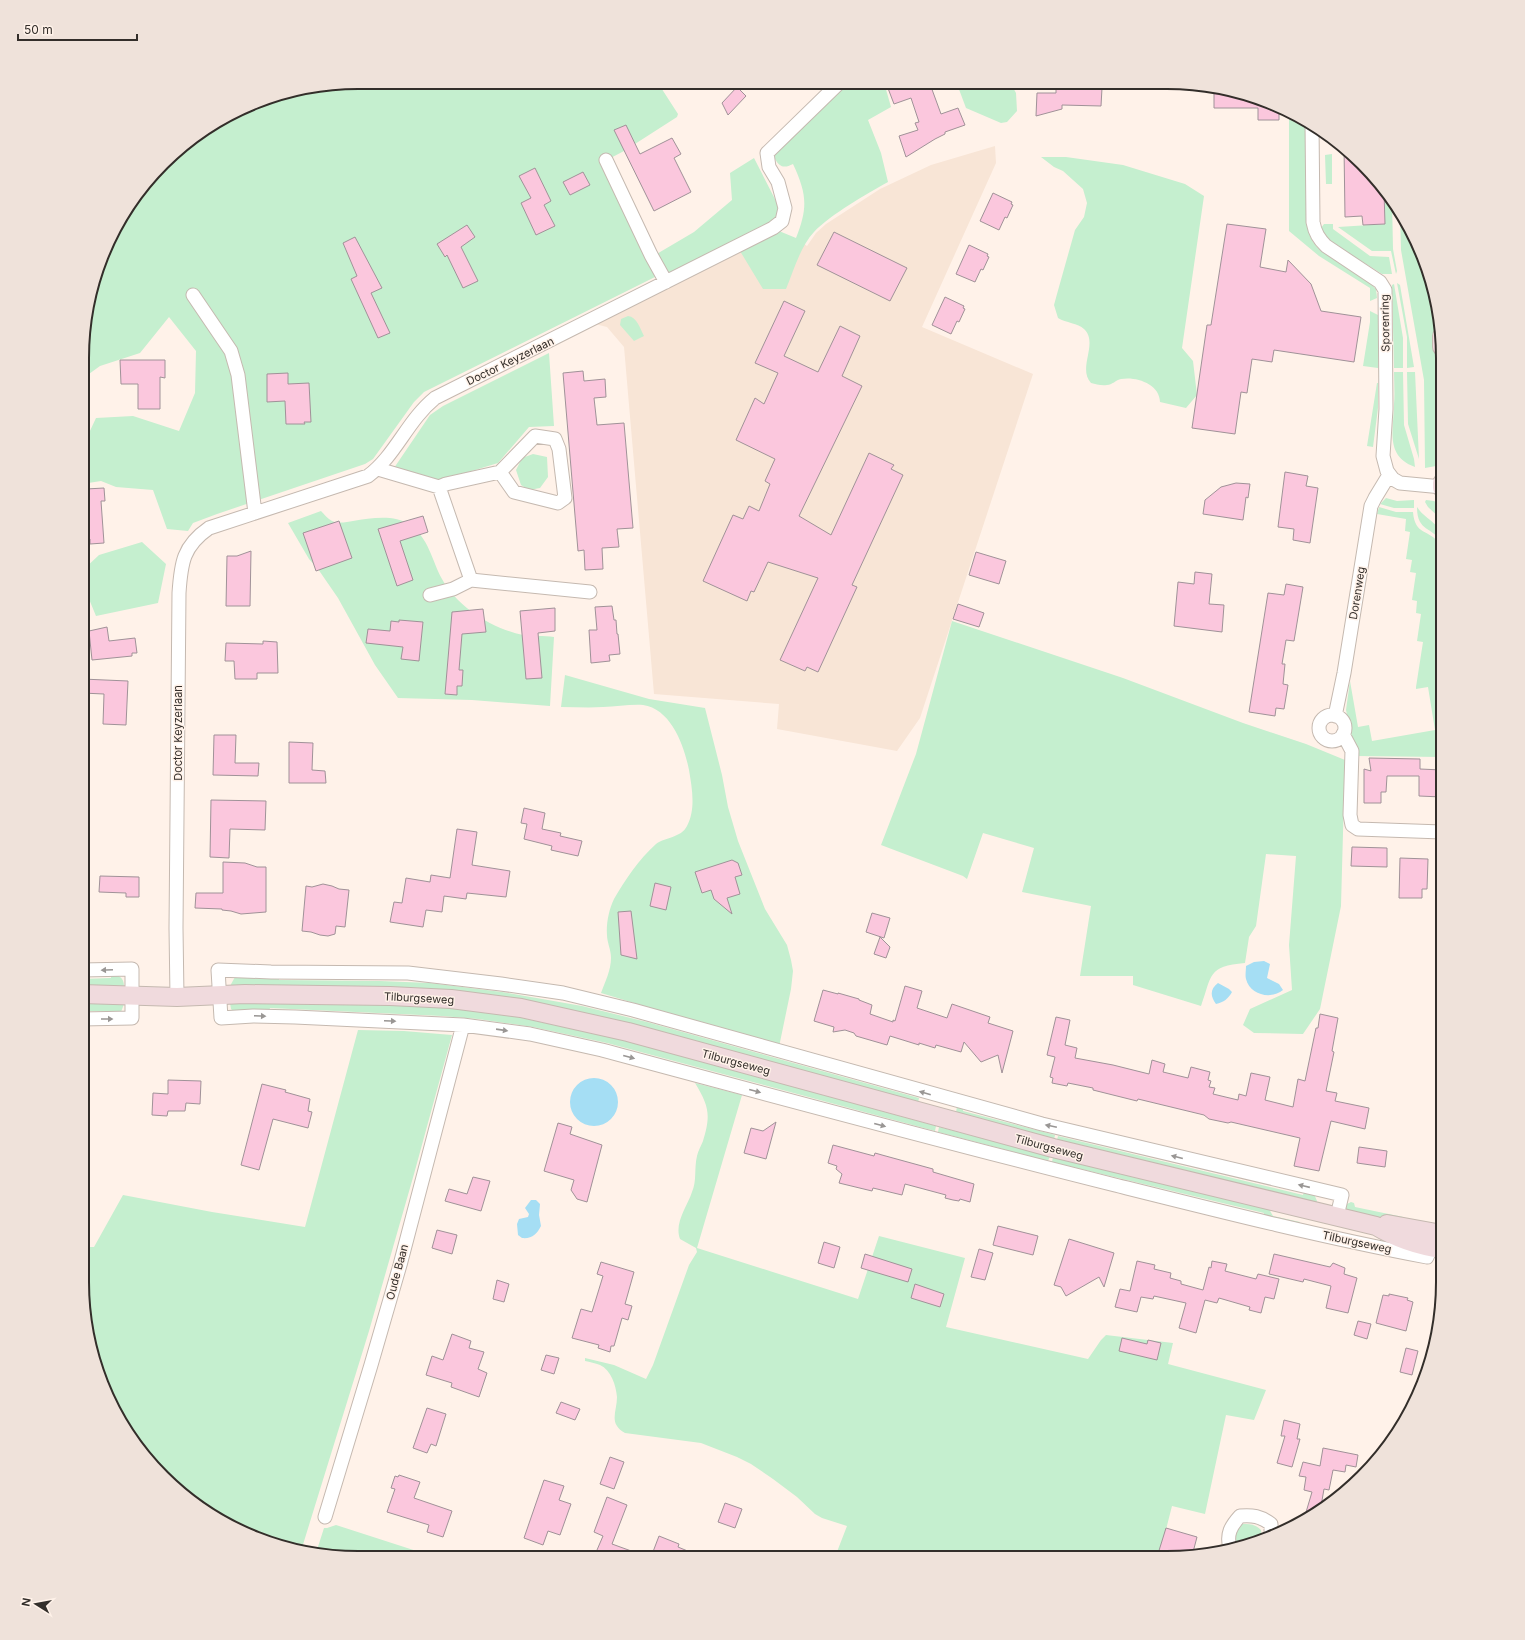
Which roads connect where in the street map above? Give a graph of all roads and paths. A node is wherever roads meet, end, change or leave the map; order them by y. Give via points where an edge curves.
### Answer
1 (833, 89) edge
2 (1312, 132) edge
3 (606, 160) dead end
4 (666, 282) junction
5 (193, 295) dead end
6 (378, 469) junction
7 (500, 472) junction
8 (1390, 475) junction
9 (1436, 487) edge
10 (439, 488) junction
11 (255, 513) junction
12 (471, 580) junction
13 (590, 592) dead end
14 (430, 595) dead end
15 (1335, 716) junction
16 (1343, 734) junction
17 (1436, 832) edge
18 (89, 970) edge
19 (89, 994) edge
20 (132, 995) junction
21 (219, 995) junction
22 (177, 997) junction
23 (89, 1019) edge
24 (463, 1026) junction
25 (1337, 1216) junction
26 (1376, 1226) junction
27 (1436, 1233) edge
28 (1434, 1251) edge
29 (325, 1517) dead end
30 (1270, 1530) edge
31 (1230, 1543) edge

1 - 4 street, Doctor Keyzerlaan via 767,153 769,167 778,182 785,208 782,221 773,228
2 - 8 street, Sporenring via 1313,222 1319,239 1380,282 1385,290 1386,409 1383,456 1386,471
3 - 4 street
4 - 6 street, Doctor Keyzerlaan via 435,398 422,409
5 - 11 street via 231,351 238,375
6 - 10 street
6 - 11 street, Doctor Keyzerlaan via 368,476
7 - 7 street via 535,436 555,439 559,449 565,498 558,504 514,492
7 - 10 street via 446,484
8 - 9 street via 1400,483
8 - 15 street, Dorenweg via 1371,506
10 - 12 street
11 - 22 street, Doctor Keyzerlaan via 209,528 186,551 180,568
12 - 13 street
12 - 14 street via 453,589
15 - 16 street via 1343,723
15 - 16 street via 1324,718 1320,732 1327,740 1333,741
16 - 17 street via 1352,751 1352,825 1358,829
20 -> 18 street via 132,969
19 - 20 street, Tilburgseweg
20 - 22 street, Tilburgseweg
23 -> 20 street via 132,1018
21 - 22 street, Tilburgseweg
21 -> 24 street, Tilburgseweg via 221,1018 295,1017
21 - 25 street, Tilburgseweg via 429,997 547,1013 628,1032 1053,1148
25 -> 21 street, Tilburgseweg via 1342,1195 1042,1124 626,1008 563,993 416,974 218,970
24 -> 28 street, Tilburgseweg via 530,1034 581,1045 1039,1166 1278,1225 1368,1245
24 - 29 street, Oude Baan via 396,1279
25 - 26 street, Tilburgseweg
26 - 27 street, Tilburgseweg via 1390,1224
26 - 28 street, Tilburgseweg
30 - 31 street via 1270,1524 1261,1517 1240,1516 1230,1528

